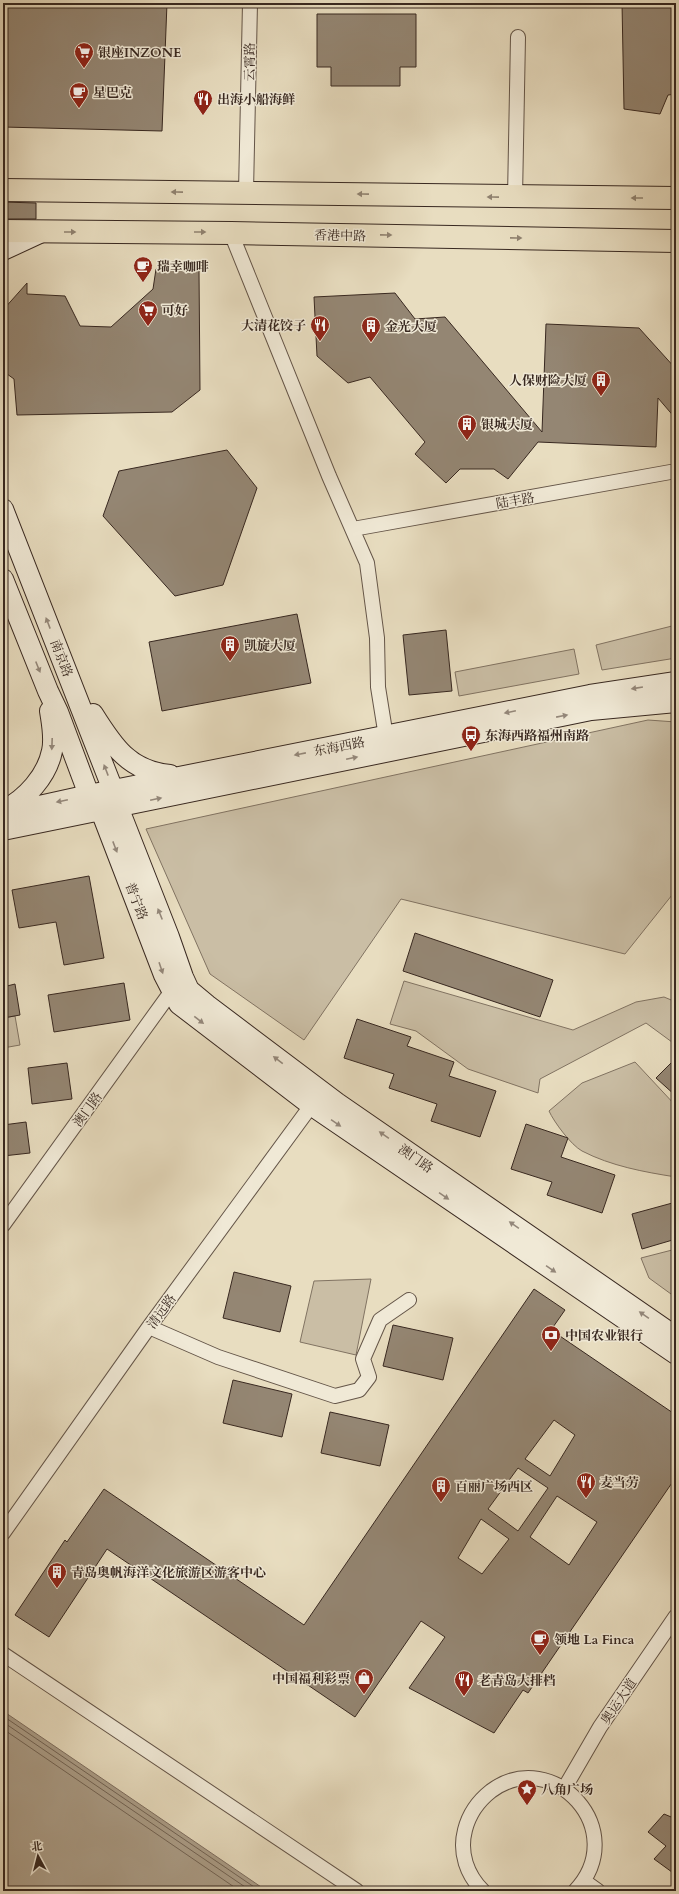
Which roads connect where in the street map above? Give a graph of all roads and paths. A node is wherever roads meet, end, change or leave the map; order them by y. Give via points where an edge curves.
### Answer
1 (250, 3) edge
2 (518, 37) dead end
3 (3, 190) edge
4 (246, 192) junction
5 (515, 197) junction
6 (676, 198) edge
7 (3, 231) edge
8 (44, 231) junction
9 (231, 233) junction
10 (676, 241) edge
11 (3, 250) edge
12 (676, 471) edge
13 (3, 509) edge
14 (353, 529) junction
15 (3, 579) edge
16 (72, 682) junction
17 (676, 682) edge
18 (48, 691) junction
19 (676, 702) edge
20 (386, 737) junction
21 (186, 777) junction
22 (89, 795) junction
23 (111, 803) junction
24 (3, 810) edge
25 (3, 814) edge
26 (3, 830) edge
27 (177, 985) junction
28 (316, 1099) junction
29 (3, 1225) edge
30 (409, 1300) dead end
31 (149, 1327) junction
32 (676, 1337) edge
33 (676, 1354) edge
34 (3, 1533) edge
35 (676, 1616) edge
36 (3, 1654) edge
37 (564, 1788) junction
38 (579, 1886) edge
39 (357, 1891) edge
40 (483, 1891) edge
41 (598, 1891) edge

1 - 4 street, 云霄路
2 - 5 street
4 -> 3 main road
5 -> 4 main road
6 -> 5 main road
7 - 8 main road, 香港中路
8 -> 9 main road, 香港中路
8 - 11 main road
9 -> 10 main road, 香港中路
9 - 14 street
12 - 14 street, 陆丰路
16 -> 13 main road, 南京路
14 - 20 street via 367,563 372,587 378,638 378,687
15 -> 18 main road, 南京路
16 - 21 main road via 106,734 128,759 144,770
23 -> 16 main road, 南京路
17 -> 20 main road, 东海西路 via 590,695
18 - 22 main road, 南京路
18 -> 24 main road via 53,734 49,763 35,785 12,806
23 -> 19 main road, 东海西路 via 591,710
20 -> 21 main road, 东海西路
21 - 23 main road, 东海西路
22 - 23 main road, 南京路
22 -> 25 main road
23 - 26 main road, 东海西路
23 - 27 main road, 普宁路 via 169,937
27 - 28 main road, 澳门路 via 189,990
27 - 29 street, 澳门路
28 - 31 street, 清远路
32 -> 28 main road, 澳门路
28 -> 33 main road, 澳门路
30 - 31 street via 380,1320 363,1359 369,1377 359,1390 335,1396 218,1357
31 - 34 street, 清远路
35 - 37 street, 奥运大道 via 600,1727
36 - 39 street
37 - 38 street via 580,1802 591,1821 595,1841 593,1862
37 - 40 street via 543,1780 520,1779 499,1785 480,1799 468,1817 462,1839 464,1862 474,1882
38 - 41 street

